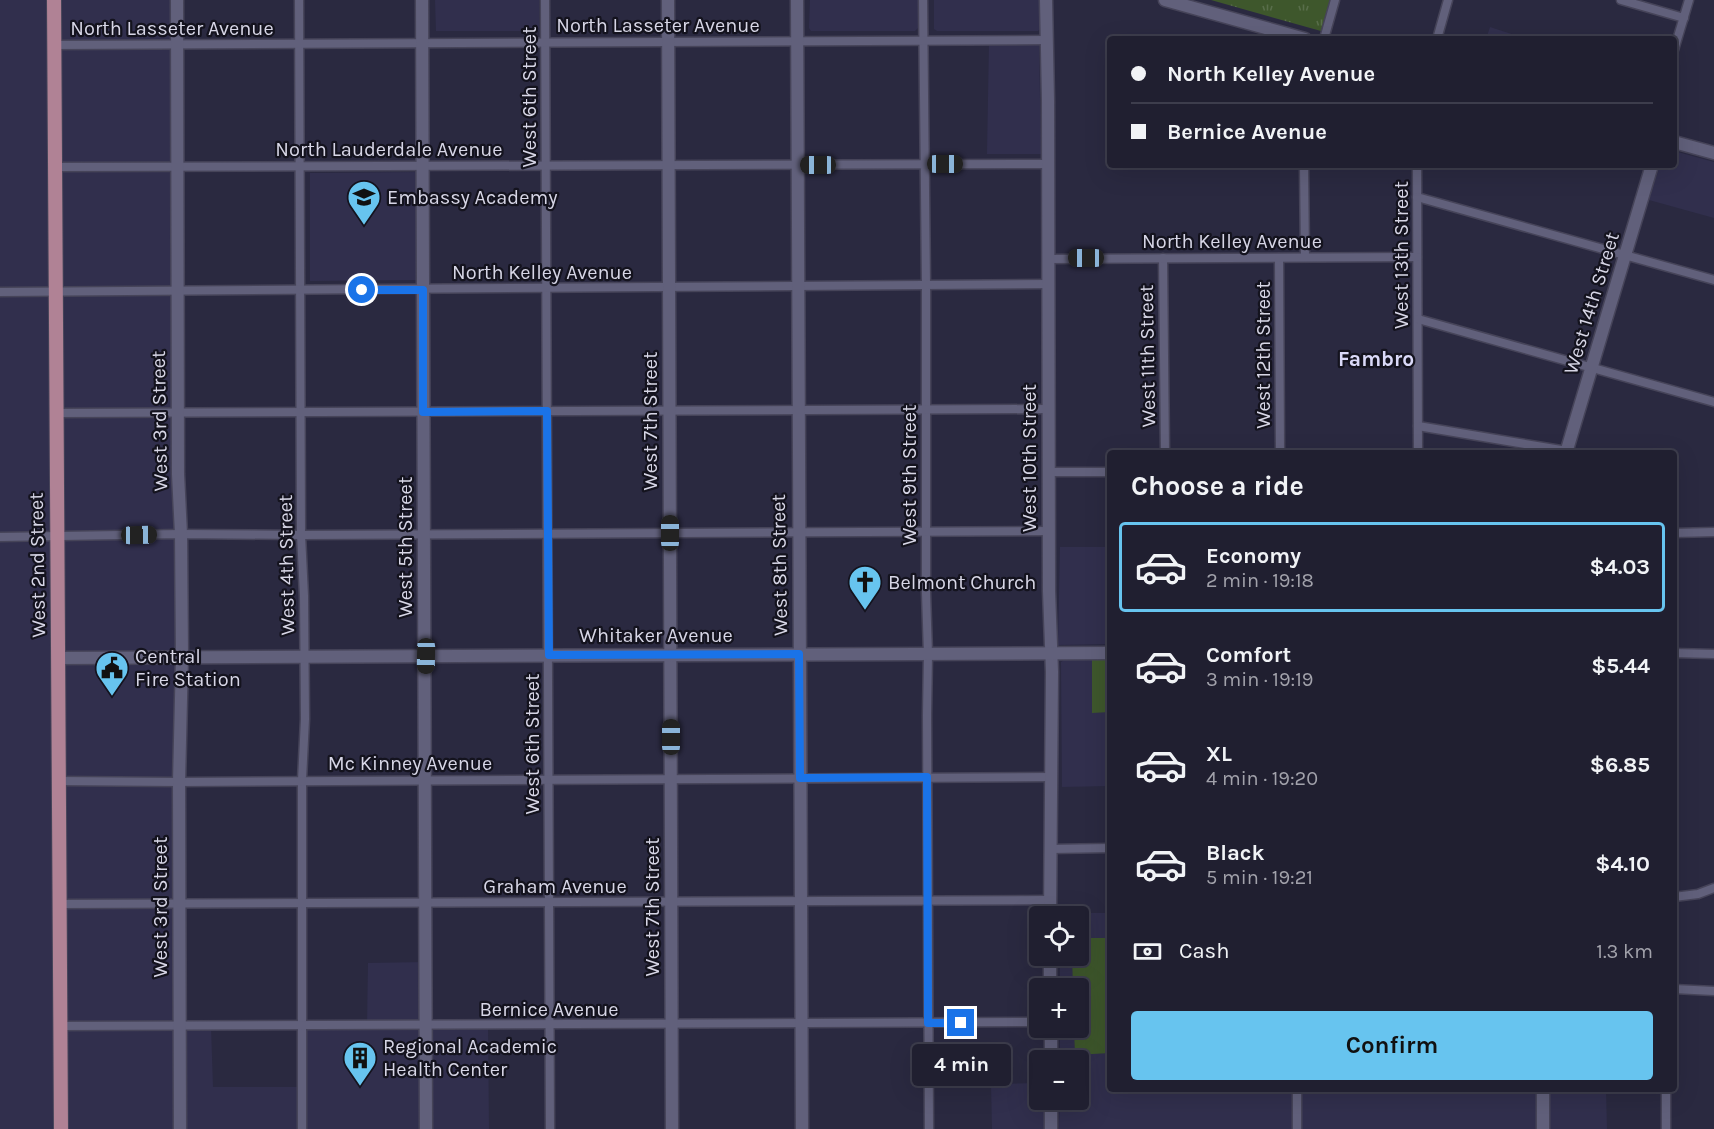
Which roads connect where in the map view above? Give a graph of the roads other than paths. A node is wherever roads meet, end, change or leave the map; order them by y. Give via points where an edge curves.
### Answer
1 (54, 0) edge
2 (177, 0) edge
3 (300, 0) edge
4 (422, 0) edge
5 (545, 0) edge
6 (668, 0) edge
7 (797, 0) edge
8 (923, 0) edge
9 (1046, 0) edge
10 (1165, 0) edge
11 (1335, 0) edge
12 (1448, 0) edge
13 (1621, 0) edge
14 (1689, 0) edge
15 (1683, 18) junction
16 (1293, 36) edge
17 (1325, 36) edge
18 (1438, 36) edge
19 (1677, 39) edge
20 (923, 40) junction
21 (1046, 40) junction
22 (797, 41) junction
23 (545, 42) junction
24 (668, 42) junction
25 (422, 43) junction
26 (300, 44) junction
27 (54, 45) junction
28 (177, 45) junction
29 (1677, 143) edge
30 (1714, 153) edge
31 (925, 164) junction
32 (1048, 164) junction
33 (546, 165) junction
34 (669, 165) junction
35 (796, 165) junction
36 (300, 166) junction
37 (422, 166) junction
38 (54, 167) junction
39 (178, 167) junction
40 (1304, 168) edge
41 (1417, 168) edge
42 (1651, 168) edge
43 (1417, 197) junction
44 (1625, 255) junction
45 (1305, 257) junction
46 (1418, 257) junction
47 (1163, 258) junction
48 (1279, 258) junction
49 (1047, 259) junction
50 (1714, 280) edge
51 (1048, 284) junction
52 (926, 285) junction
53 (797, 287) junction
54 (669, 288) junction
55 (546, 289) junction
56 (300, 290) junction
57 (423, 290) junction
58 (55, 291) junction
59 (178, 291) junction
60 (0, 292) edge
61 (1418, 320) junction
62 (1592, 368) junction
63 (1714, 402) edge
64 (798, 409) junction
65 (1048, 409) junction
66 (925, 410) junction
67 (547, 411) junction
68 (669, 411) junction
69 (301, 412) junction
70 (423, 412) junction
71 (56, 413) junction
72 (178, 413) junction
73 (1418, 426) junction
74 (1165, 450) edge
75 (1280, 450) edge
76 (1418, 450) edge
77 (1556, 450) edge
78 (1568, 450) edge
79 (1048, 472) junction
80 (1107, 472) edge
81 (1048, 531) junction
82 (798, 532) junction
83 (926, 532) junction
84 (1714, 532) edge
85 (670, 533) junction
86 (1677, 533) edge
87 (181, 534) junction
88 (547, 534) junction
89 (301, 535) junction
90 (424, 535) junction
91 (0, 537) edge
92 (56, 537) junction
93 (1107, 652) edge
94 (1051, 653) junction
95 (1677, 653) edge
96 (799, 654) junction
97 (928, 654) junction
98 (1714, 654) edge
99 (549, 655) junction
100 (672, 655) junction
101 (304, 656) junction
102 (426, 656) junction
103 (58, 657) junction
104 (182, 657) junction
105 (927, 777) junction
106 (1050, 777) junction
107 (800, 778) junction
108 (548, 779) junction
109 (671, 779) junction
110 (59, 780) junction
111 (302, 780) junction
112 (425, 780) junction
113 (179, 782) junction
114 (1107, 848) edge
115 (1050, 849) junction
116 (1714, 888) edge
117 (1677, 897) edge
118 (1050, 900) junction
119 (927, 901) junction
120 (549, 902) junction
121 (672, 902) junction
122 (800, 902) junction
123 (426, 903) junction
124 (59, 904) junction
125 (179, 904) junction
126 (302, 904) junction
127 (1050, 906) edge
128 (1677, 989) edge
129 (1714, 992) edge
130 (1029, 1022) edge
131 (928, 1023) junction
132 (801, 1024) junction
133 (550, 1025) junction
134 (672, 1025) junction
135 (59, 1026) junction
136 (180, 1026) junction
137 (302, 1026) junction
138 (426, 1026) junction
139 (1297, 1092) edge
140 (1543, 1092) edge
141 (1666, 1092) edge
142 (1051, 1110) edge
143 (61, 1129) edge
144 (180, 1129) edge
145 (302, 1129) edge
146 (426, 1129) edge
147 (550, 1129) edge
148 (672, 1129) edge
149 (801, 1129) edge
150 (928, 1129) edge
151 (1051, 1129) edge
152 (1297, 1129) edge
153 (1543, 1129) edge
154 (1666, 1129) edge

1 - 27 main road, West 2nd Street
2 - 28 street, West 3rd Street
3 - 26 street, West 4th Street
4 - 25 street, West 5th Street
5 - 23 street, West 6th Street
6 - 24 street, West 7th Street
7 - 22 street, West 8th Street
8 - 20 street, West 9th Street
9 - 21 street, West 10th Street
10 - 16 street
11 - 17 street
12 - 18 street
13 - 15 street
14 - 15 street
15 - 19 street
20 - 21 street, North Lasseter Avenue
20 - 22 street, North Lasseter Avenue
20 - 31 street, West 9th Street
21 - 32 street, West 10th Street
22 - 24 street, North Lasseter Avenue
22 - 35 street, West 8th Street
23 - 24 street, North Lasseter Avenue
23 - 25 street, North Lasseter Avenue
23 - 33 street, West 6th Street
24 - 34 street, West 7th Street
25 - 26 street, North Lasseter Avenue
25 - 37 street, West 5th Street
26 - 28 street, North Lasseter Avenue
26 - 36 street, West 4th Street
27 - 28 street, North Lasseter Avenue
27 - 38 main road, West 2nd Street
28 - 39 street, West 3rd Street
29 - 30 street
31 - 32 street, North Lauderdale Avenue
31 - 35 street, North Lauderdale Avenue
31 - 52 street, West 9th Street
32 - 49 street, West 10th Street
33 - 34 street, North Lauderdale Avenue
33 - 37 street, North Lauderdale Avenue
33 - 55 street, West 6th Street
34 - 35 street, North Lauderdale Avenue
34 - 54 street, West 7th Street
35 - 53 street, West 8th Street
36 - 37 street, North Lauderdale Avenue
36 - 39 street, North Lauderdale Avenue
36 - 56 street, West 4th Street
37 - 57 street, West 5th Street
38 - 39 street, North Lauderdale Avenue
38 - 58 main road, West 2nd Street
39 - 59 street, West 3rd Street
40 - 45 street
41 - 43 street, West 13th Street
42 - 44 street, West 14th Street
43 - 44 street
43 - 46 street, West 13th Street
44 - 50 street
44 - 62 street, West 14th Street
45 - 46 street, North Kelley Avenue
45 - 48 street, North Kelley Avenue
46 - 61 street, West 13th Street
47 - 48 street, North Kelley Avenue
47 - 49 street, North Kelley Avenue
47 - 74 street, West 11th Street
48 - 75 street, West 12th Street
49 - 51 street, West 10th Street
51 - 52 street, North Kelley Avenue
51 - 65 street, West 10th Street
52 - 53 street, North Kelley Avenue
52 - 66 street, West 9th Street
53 - 54 street, North Kelley Avenue
53 - 64 street, West 8th Street
54 - 55 street, North Kelley Avenue
54 - 68 street, West 7th Street
55 - 57 street, North Kelley Avenue
55 - 67 street, West 6th Street
56 - 57 street, North Kelley Avenue
56 - 59 street, North Kelley Avenue
56 - 69 street, West 4th Street
57 - 70 street, West 5th Street
58 - 59 street, North Kelley Avenue
58 - 60 street, North Kelley Avenue
58 - 71 main road, West 2nd Street
59 - 72 street, West 3rd Street
61 - 62 street
61 - 73 street, West 13th Street
62 - 63 street
62 - 78 street, West 14th Street
64 - 66 street
64 - 68 street
64 - 82 street, West 8th Street
65 - 66 street
65 - 79 street, West 10th Street
66 - 83 street, West 9th Street
67 - 68 street
67 - 70 street
67 - 88 street, West 6th Street
68 - 85 street, West 7th Street
69 - 70 street
69 - 72 street
69 - 89 street, West 4th Street
70 - 90 street, West 5th Street
71 - 72 street
71 - 92 main road, West 2nd Street
72 - 87 street, West 3rd Street
73 - 76 street, West 13th Street
73 - 77 street
79 - 80 street
79 - 81 street, West 10th Street
81 - 83 street
81 - 94 street, West 10th Street
82 - 83 street
82 - 85 street
82 - 96 street, West 8th Street
83 - 97 street, West 9th Street
84 - 86 street
85 - 88 street
85 - 100 street, West 7th Street
87 - 89 street
87 - 92 street
87 - 104 street, West 3rd Street
88 - 90 street
88 - 99 street, West 6th Street
89 - 90 street
89 - 101 street, West 4th Street
90 - 102 street, West 5th Street
91 - 92 street
92 - 103 main road, West 2nd Street
93 - 94 street, Whitaker Avenue
94 - 97 street, Whitaker Avenue
94 - 106 street, West 10th Street
95 - 98 street
96 - 97 street, Whitaker Avenue
96 - 100 street, Whitaker Avenue
96 - 107 street, West 8th Street
97 - 105 street, West 9th Street
99 - 100 street, Whitaker Avenue
99 - 102 street, Whitaker Avenue
99 - 108 street, West 6th Street
100 - 109 street, West 7th Street
101 - 102 street, Whitaker Avenue
101 - 104 street, Whitaker Avenue
101 - 111 street, West 4th Street
102 - 112 street, West 5th Street
103 - 104 street, Whitaker Avenue
103 - 110 main road, West 2nd Street
104 - 113 street, West 3rd Street
105 - 106 street, Mc Kinney Avenue
105 - 107 street, Mc Kinney Avenue
105 - 119 street, West 9th Street
106 - 115 street, West 10th Street
107 - 109 street, Mc Kinney Avenue
107 - 122 street, West 8th Street
108 - 109 street, Mc Kinney Avenue
108 - 112 street, Mc Kinney Avenue
108 - 120 street, West 6th Street
109 - 121 street, West 7th Street
110 - 113 street, Mc Kinney Avenue
110 - 124 main road, West 2nd Street
111 - 112 street, Mc Kinney Avenue
111 - 113 street, Mc Kinney Avenue
111 - 126 street, West 4th Street
112 - 123 street, West 5th Street
113 - 125 street, West 3rd Street
114 - 115 street
115 - 118 street, West 10th Street
116 - 117 street
118 - 119 street, Graham Avenue
118 - 127 street, West 10th Street
119 - 122 street, Graham Avenue
119 - 131 street, West 9th Street
120 - 121 street, Graham Avenue
120 - 123 street, Graham Avenue
120 - 133 street, West 6th Street
121 - 122 street, Graham Avenue
121 - 134 street, West 7th Street
122 - 132 street, West 8th Street
123 - 126 street, Graham Avenue
123 - 138 street, West 5th Street
124 - 125 street, Graham Avenue
124 - 135 main road, West 2nd Street
125 - 126 street, Graham Avenue
125 - 136 street, West 3rd Street
126 - 137 street, West 4th Street
128 - 129 street
130 - 131 street, Bernice Avenue
131 - 132 street, Bernice Avenue
131 - 150 street, West 9th Street
132 - 134 street, Bernice Avenue
132 - 149 street, West 8th Street
133 - 134 street, Bernice Avenue
133 - 138 street, Bernice Avenue
133 - 147 street, West 6th Street
134 - 148 street, West 7th Street
135 - 136 street, Bernice Avenue
135 - 143 main road, West 2nd Street
136 - 137 street, Bernice Avenue
136 - 144 street, West 3rd Street
137 - 138 street, Bernice Avenue
137 - 145 street, West 4th Street
138 - 146 street, West 5th Street
139 - 152 street
140 - 153 street
141 - 154 street
142 - 151 street

